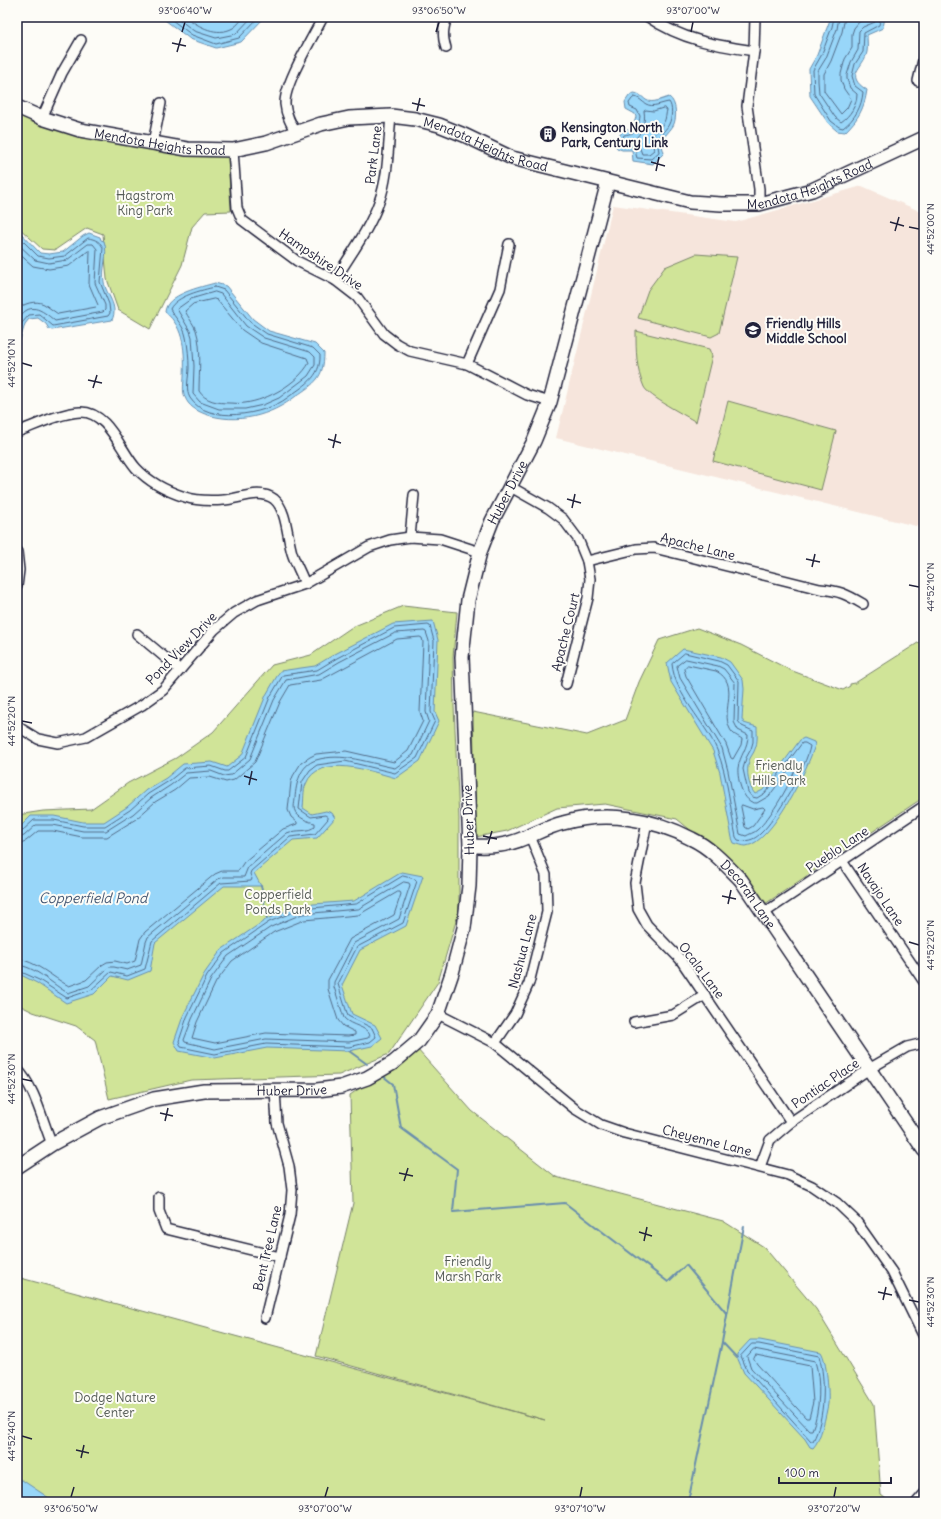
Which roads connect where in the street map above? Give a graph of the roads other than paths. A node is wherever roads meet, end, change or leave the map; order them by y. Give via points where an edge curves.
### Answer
1 (323, 17) edge
2 (447, 17) edge
3 (648, 17) edge
4 (755, 17) edge
5 (80, 40) dead end
6 (446, 48) dead end
7 (754, 51) junction
8 (924, 56) edge
9 (918, 82) dead end
10 (161, 103) dead end
11 (17, 107) edge
12 (390, 116) junction
13 (42, 118) junction
14 (296, 133) junction
15 (924, 138) edge
16 (153, 143) junction
17 (233, 150) junction
18 (608, 182) junction
19 (759, 204) junction
20 (509, 244) dead end
21 (335, 280) junction
22 (467, 364) junction
23 (550, 402) junction
24 (17, 432) edge
25 (509, 486) junction
26 (414, 495) dead end
27 (410, 537) junction
28 (17, 552) edge
29 (480, 552) junction
30 (587, 561) junction
31 (305, 584) junction
32 (17, 586) edge
33 (863, 604) dead end
34 (137, 634) dead end
35 (180, 670) junction
36 (566, 684) dead end
37 (17, 724) edge
38 (922, 811) edge
39 (647, 822) junction
40 (530, 836) junction
41 (470, 846) junction
42 (842, 861) junction
43 (764, 913) junction
44 (924, 982) edge
45 (706, 995) junction
46 (438, 1014) junction
47 (634, 1022) dead end
48 (495, 1043) junction
49 (924, 1043) edge
50 (17, 1069) edge
51 (869, 1069) junction
52 (275, 1090) junction
53 (791, 1122) junction
54 (52, 1144) junction
55 (924, 1150) edge
56 (17, 1167) edge
57 (760, 1167) junction
58 (159, 1198) dead end
59 (280, 1257) junction
60 (265, 1318) dead end
61 (924, 1337) edge
62 (924, 1494) edge
63 (916, 1502) edge

1 - 14 street via 287,87 285,104
2 - 6 street via 442,29
3 - 7 street via 682,35 710,44
4 - 7 street
5 - 13 street
7 - 19 street via 747,106
8 - 9 street
10 - 16 street
11 - 13 street, Mendota Heights Road
12 - 14 street, Mendota Heights Road via 349,118
12 - 18 street, Mendota Heights Road via 439,125 512,158
12 - 21 street, Park Lane via 386,172 379,202 368,227
13 - 16 street, Mendota Heights Road via 80,130
14 - 17 street, Mendota Heights Road
15 - 19 street, Mendota Heights Road via 812,190
16 - 17 street, Mendota Heights Road via 187,149
17 - 21 street, Hampshire Drive via 237,208 242,220 297,261
18 - 19 street, Mendota Heights Road via 690,202
18 - 23 street, Huber Drive
20 - 22 street via 500,289
21 - 22 street, Hampshire Drive via 357,297 384,334 397,344 410,351
22 - 23 street, Hampshire Drive via 527,395
23 - 25 street, Huber Drive via 534,441
24 - 31 street via 69,413 82,412 94,415 103,420 135,467 150,481 168,491 205,500 224,500 256,494 272,498 279,504 284,515 292,554
25 - 29 street, Huber Drive
25 - 30 street via 563,519 578,539
26 - 27 street
27 - 29 street, Pond View Drive via 440,539
27 - 31 street, Pond View Drive via 369,547
28 - 32 street
29 - 41 street, Huber Drive via 468,600 462,656
30 - 33 street, Apache Lane via 636,549 654,548 820,589 838,591
30 - 36 street, Apache Court via 590,579 588,598
31 - 35 street, Pond View Drive via 257,600 234,613 214,630
34 - 35 street
35 - 37 street, Pond View Drive via 163,690 142,705 86,737 58,742 38,739
38 - 42 street, Pueblo Lane
39 - 40 street, Decorah Lane via 632,818 596,817 563,822
39 - 43 street, Decorah Lane via 664,826 694,839 720,858 741,880
39 - 45 street, Ocala Lane via 634,883 638,909 647,925 680,959
40 - 41 street, Decorah Lane via 501,845
40 - 48 street, Nashua Lane via 546,875 547,912 529,983 516,1014
41 - 46 street, Huber Drive via 464,928
42 - 43 street, Pueblo Lane
42 - 44 street, Navajo Lane
43 - 51 street, Decorah Lane
45 - 47 street via 673,1015
45 - 53 street, Ocala Lane
46 - 48 street, Cheyenne Lane
46 - 52 street, Huber Drive via 419,1041 393,1063 367,1078 341,1087
48 - 57 street, Cheyenne Lane via 575,1109 601,1125
49 - 51 street, Pontiac Place via 907,1047
50 - 54 street via 30,1088
51 - 53 street, Pontiac Place
51 - 55 street, Decorah Lane
52 - 54 street, Huber Drive via 204,1091 154,1099 100,1118
52 - 59 street, Bent Tree Lane via 277,1123 289,1166 292,1190 290,1215
53 - 57 street, Pontiac Place via 770,1140
54 - 56 street, Huber Drive
57 - 61 street, Cheyenne Lane via 788,1175 812,1186 837,1202 856,1221 892,1272
58 - 59 street via 159,1211 166,1229
59 - 60 street, Bent Tree Lane
62 - 63 street

